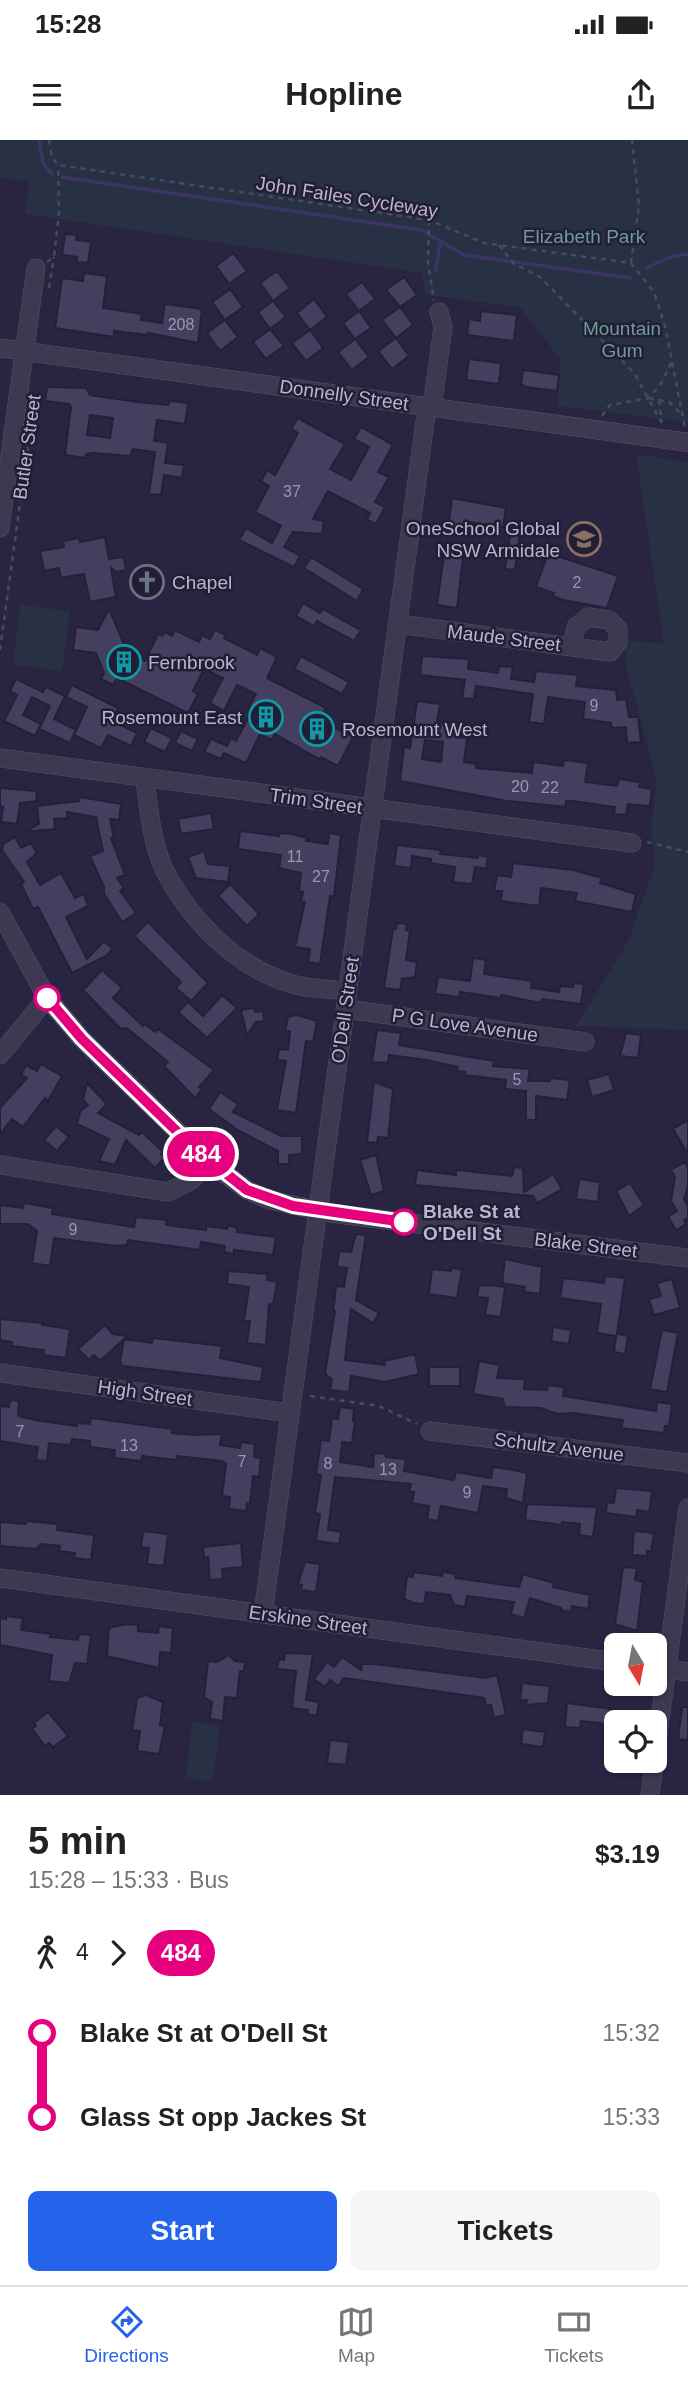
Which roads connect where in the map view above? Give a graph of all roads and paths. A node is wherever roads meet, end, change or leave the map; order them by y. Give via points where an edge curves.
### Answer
1 (49, 140) edge
2 (632, 140) edge
3 (58, 165) junction
4 (429, 220) junction
5 (499, 244) junction
6 (631, 262) junction
7 (36, 268) joint
8 (436, 306) joint
9 (0, 348) edge
10 (25, 352) junction
11 (672, 361) junction
12 (649, 398) junction
13 (659, 400) junction
14 (430, 407) junction
15 (684, 417) junction
16 (601, 419) dead end
17 (662, 423) junction
18 (663, 429) dead end
19 (28, 440) dead end
20 (686, 440) edge
21 (0, 528) edge
22 (398, 624) junction
23 (572, 647) junction
24 (0, 650) edge
25 (0, 758) edge
26 (145, 779) junction
27 (373, 809) junction
28 (651, 842) dead end
29 (632, 843) dead end
30 (688, 852) edge
31 (0, 912) edge
32 (47, 998) junction
33 (347, 1000) junction
34 (585, 1042) dead end
35 (0, 1055) edge
36 (209, 1162) junction
37 (0, 1165) edge
38 (318, 1211) junction
39 (688, 1258) edge
40 (0, 1373) edge
41 (310, 1396) dead end
42 (290, 1413) junction
43 (423, 1427) joint
44 (688, 1463) edge
45 (688, 1508) edge
46 (0, 1578) edge
47 (263, 1614) junction
48 (666, 1633) edge
49 (604, 1660) edge
50 (667, 1669) edge
51 (688, 1672) edge
52 (658, 1696) edge
53 (650, 1795) edge

1 - 3 path
2 - 6 path via 639,205
3 - 4 path, John Failes Cycleway
3 - 7 path via 54,257
4 - 5 path, John Failes Cycleway via 484,243
4 - 8 path
5 - 6 path, John Failes Cycleway
5 - 12 path via 513,263 540,277 589,326 634,373
6 - 11 path via 654,292
7 - 10 street, Butler Street
8 - 14 street, O'Dell Street via 443,327
9 - 10 street, Donnelly Street
10 - 14 street, Donnelly Street
10 - 21 street, Butler Street
11 - 12 path
11 - 15 path
12 - 13 path
12 - 16 path via 610,405
12 - 17 path
13 - 15 path via 669,402
13 - 17 path
14 - 20 street, Donnelly Street
14 - 22 street, O'Dell Street
15 - 20 path
17 - 18 path
19 - 24 path, Butler Street
22 - 23 street, Maude Street
22 - 27 street, O'Dell Street
23 - 23 street, Maude Street via 610,652 618,642 618,629 609,620 588,617 576,627
25 - 26 street, Trim Street
26 - 27 street, Trim Street
26 - 33 street, P G Love Avenue via 153,835 164,869 196,918 257,971
27 - 29 street, Trim Street
27 - 33 street, O'Dell Street
28 - 30 path
31 - 32 street, Blake Street
32 - 35 street
32 - 36 street, Blake Street via 82,1039
33 - 34 street, P G Love Avenue
33 - 38 street, O'Dell Street
36 - 37 street via 190,1181 168,1192
36 - 38 street, Blake Street via 247,1190
38 - 39 street, Blake Street
38 - 42 street, O'Dell Street
40 - 42 street, High Street
41 - 43 path via 379,1406
42 - 47 street, O'Dell Street
43 - 44 street, Schultz Avenue
45 - 48 street
46 - 47 street, Erskine Street
47 - 49 street, Erskine Street
50 - 51 street
52 - 53 street

